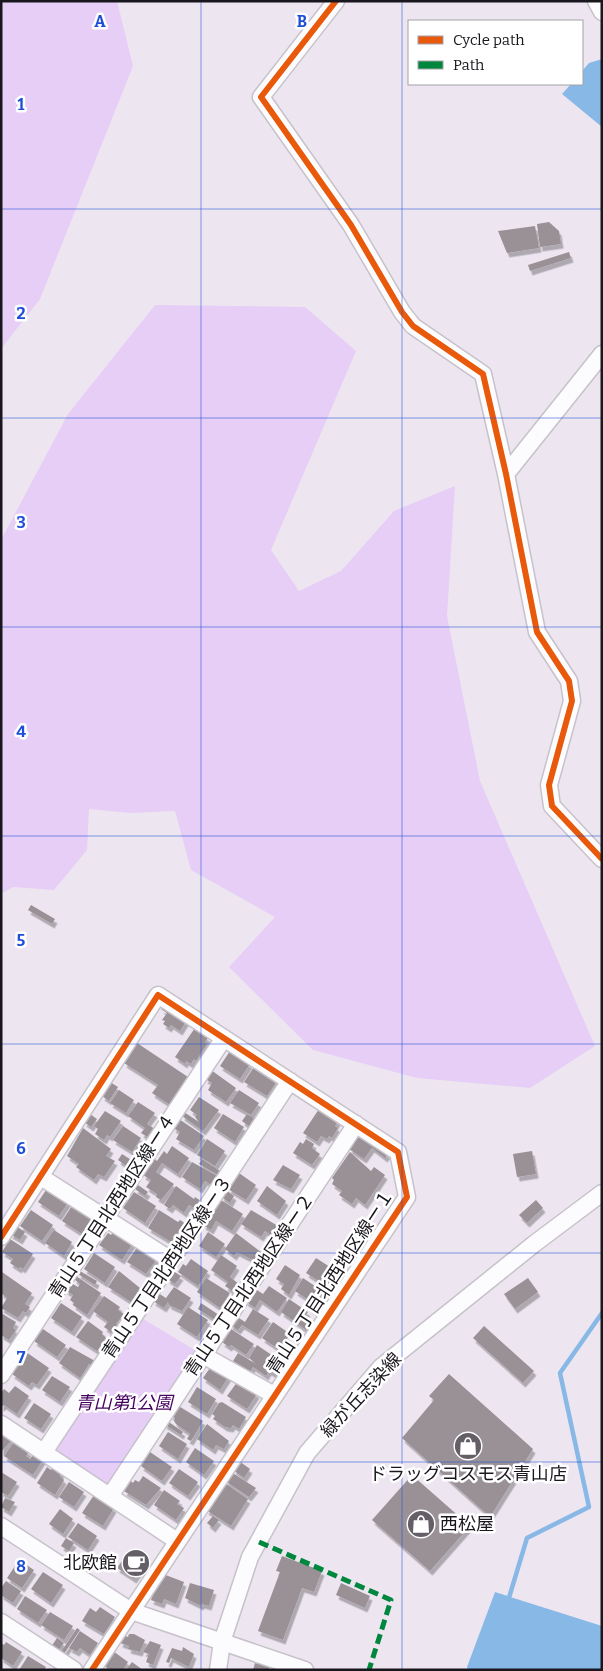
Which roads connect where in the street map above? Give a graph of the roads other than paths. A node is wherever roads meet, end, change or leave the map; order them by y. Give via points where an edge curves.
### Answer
1 (336, 1) edge
2 (596, 1) edge
3 (602, 12) edge
4 (602, 354) edge
5 (506, 474) junction
6 (602, 859) edge
7 (224, 1038) junction
8 (290, 1081) junction
9 (356, 1124) junction
10 (41, 1177) junction
11 (602, 1193) edge
12 (104, 1219) junction
13 (1, 1237) edge
14 (171, 1260) junction
15 (203, 1355) junction
16 (1, 1375) edge
17 (274, 1395) junction
18 (1, 1424) edge
19 (44, 1452) junction
20 (110, 1496) junction
21 (1, 1526) edge
22 (177, 1541) junction
23 (131, 1611) junction
24 (1, 1622) edge
25 (222, 1642) junction
26 (281, 1667) edge
27 (74, 1670) edge
28 (92, 1670) edge
29 (218, 1670) edge
30 (305, 1670) edge

1 - 5 street via 261,97 351,225 413,326 483,374
2 - 3 street
4 - 5 street
5 - 6 street via 537,632 569,681 572,701 549,785 552,806
7 - 8 street, 青山５丁目北西地区線ー１
7 - 10 street, 青山５丁目北西地区線ー１ via 158,995
7 - 12 street, 青山５丁目北西地区線ー４
8 - 9 street, 青山５丁目北西地区線ー１
8 - 14 street, 青山５丁目北西地区線ー３
9 - 15 street, 青山５丁目北西地区線ー２
9 - 17 street, 青山５丁目北西地区線ー１ via 398,1152 407,1197
10 - 12 street
10 - 13 street
11 - 25 street, 緑が丘志染線 via 381,1367 307,1453 250,1557
12 - 14 street
12 - 16 street, 青山５丁目北西地区線ー４
14 - 19 street, 青山５丁目北西地区線ー３
15 - 17 street
15 - 20 street, 青山５丁目北西地区線ー２
17 - 22 street, 青山５丁目北西地区線ー１
18 - 19 street
19 - 20 street
20 - 22 street
21 - 23 street
22 - 23 street, 青山５丁目北西地区線ー１
23 - 25 street
23 - 28 street, 青山５丁目北西地区線ー１
24 - 27 street
25 - 26 street
25 - 29 street, 緑が丘志染線
26 - 30 street

